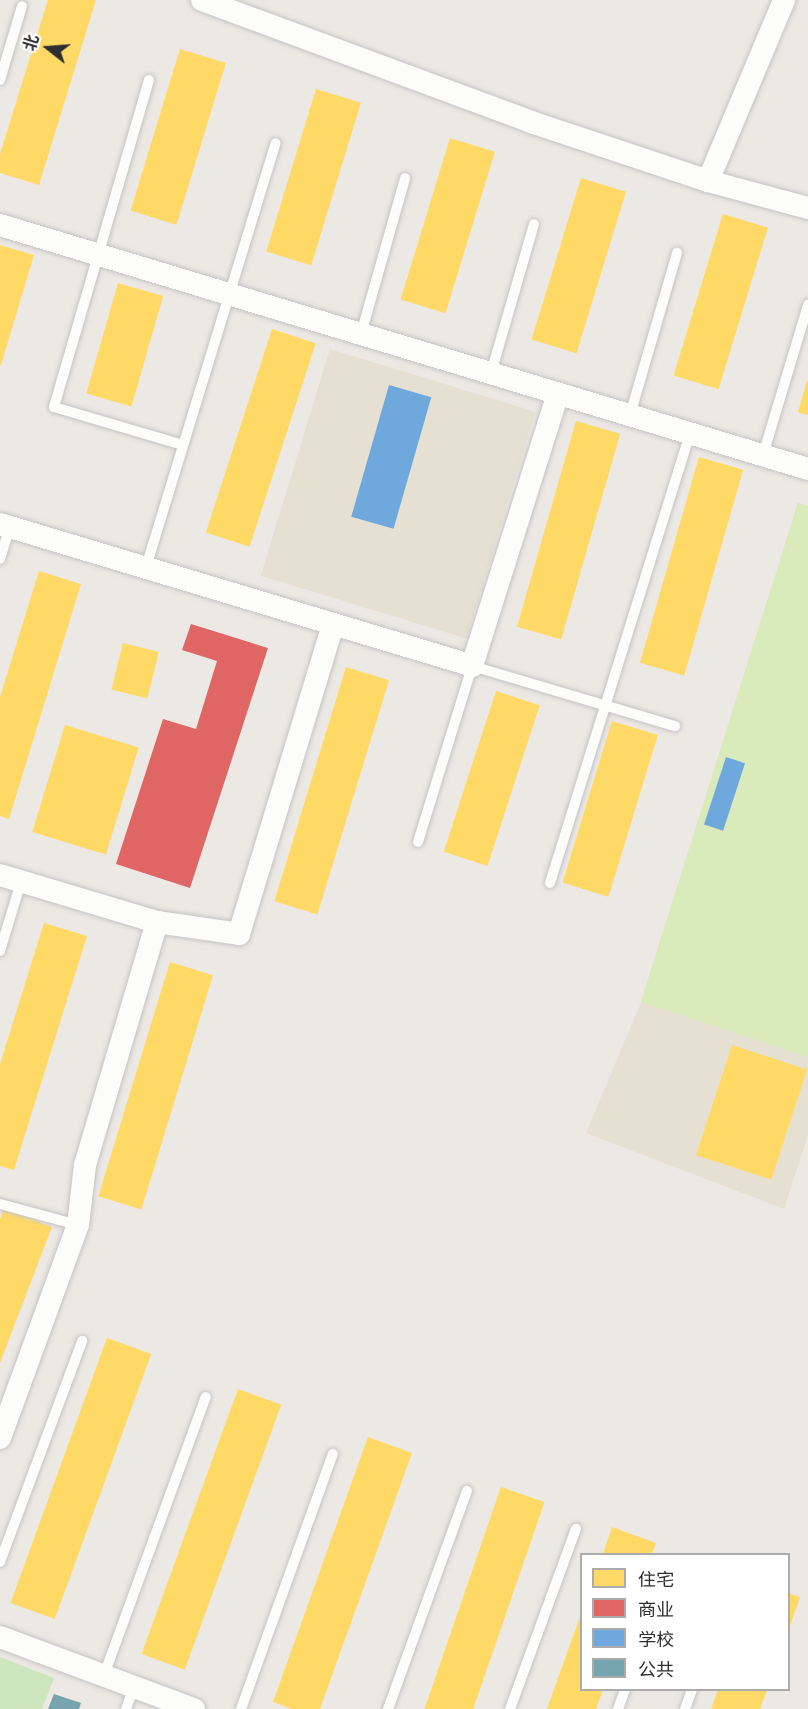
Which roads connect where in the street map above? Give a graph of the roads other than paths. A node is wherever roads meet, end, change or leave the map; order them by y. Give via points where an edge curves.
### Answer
1 (202, 0) edge
2 (784, 0) edge
3 (22, 6) dead end
4 (0, 80) edge
5 (149, 80) dead end
6 (276, 143) dead end
7 (405, 178) dead end
8 (708, 181) junction
9 (808, 208) edge
10 (534, 224) dead end
11 (0, 225) edge
12 (677, 253) dead end
13 (98, 255) junction
14 (230, 294) junction
15 (808, 305) edge
16 (361, 334) junction
17 (491, 373) junction
18 (558, 394) junction
19 (630, 415) junction
20 (690, 433) junction
21 (183, 445) junction
22 (763, 455) junction
23 (808, 469) edge
24 (5, 525) edge
25 (0, 559) edge
26 (146, 567) junction
27 (333, 624) junction
28 (472, 666) junction
29 (604, 705) junction
30 (675, 726) dead end
31 (418, 842) dead end
32 (11, 878) edge
33 (550, 883) dead end
34 (157, 922) junction
35 (0, 951) edge
36 (0, 1204) edge
37 (78, 1226) junction
38 (81, 1341) dead end
39 (206, 1396) dead end
40 (0, 1438) edge
41 (333, 1454) dead end
42 (467, 1491) dead end
43 (576, 1529) dead end
44 (0, 1562) edge
45 (0, 1637) edge
46 (104, 1675) junction
47 (134, 1687) junction
48 (624, 1691) edge
49 (691, 1691) edge
50 (126, 1709) edge
51 (194, 1709) edge
52 (241, 1709) edge
53 (388, 1709) edge
54 (510, 1709) edge
55 (618, 1709) edge
56 (685, 1709) edge

1 - 8 street via 531,122
2 - 8 street
3 - 4 lane
5 - 13 lane
6 - 14 lane
7 - 16 lane
8 - 9 street
10 - 17 lane
11 - 13 street
12 - 19 lane
13 - 14 street
13 - 21 lane via 54,407
14 - 16 street
14 - 21 lane
15 - 22 lane
16 - 17 street
17 - 18 street
18 - 19 street
18 - 28 street
19 - 20 street
20 - 22 street
20 - 29 lane
21 - 26 lane
22 - 23 street
24 - 25 lane
24 - 26 street
26 - 27 street
27 - 28 street
27 - 34 street via 238,934
28 - 29 lane
28 - 31 lane
29 - 30 lane
29 - 33 lane
32 - 34 street
32 - 35 lane
34 - 37 street via 85,1165
36 - 37 lane
37 - 40 street
38 - 44 lane
39 - 46 lane
41 - 52 lane
42 - 53 lane
43 - 54 lane
45 - 46 street
46 - 47 street
47 - 50 lane
47 - 51 street
48 - 55 lane
49 - 56 lane

